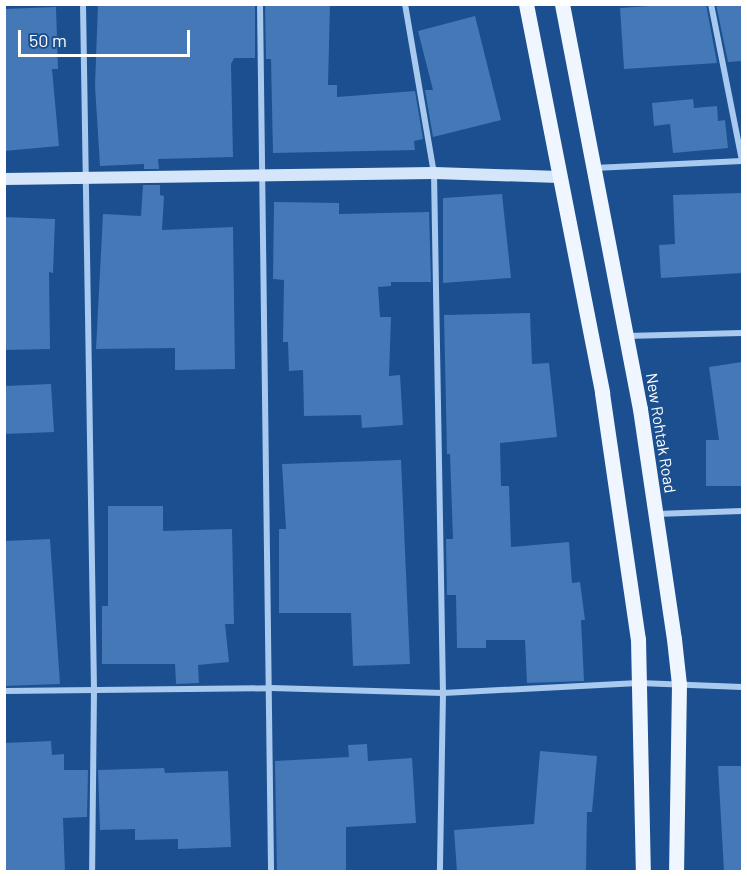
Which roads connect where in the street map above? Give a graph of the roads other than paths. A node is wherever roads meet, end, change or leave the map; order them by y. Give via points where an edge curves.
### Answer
1 (83, 4) edge
2 (260, 4) edge
3 (405, 4) edge
4 (526, 4) edge
5 (562, 4) edge
6 (711, 4) edge
7 (742, 160) edge
8 (594, 168) junction
9 (434, 173) junction
10 (559, 177) junction
11 (261, 178) junction
12 (4, 179) edge
13 (86, 179) junction
14 (742, 333) edge
15 (626, 336) junction
16 (742, 511) edge
17 (656, 514) junction
18 (639, 683) junction
19 (679, 684) junction
20 (742, 687) edge
21 (271, 688) junction
22 (94, 690) junction
23 (4, 691) edge
24 (443, 693) junction
25 (92, 872) edge
26 (271, 872) edge
27 (440, 872) edge
28 (643, 872) edge
29 (676, 872) edge

1 - 13 street
2 - 11 street
3 - 9 street
4 - 10 main road
5 - 8 main road, New Rohtak Road
6 - 7 street
7 - 8 street
8 - 15 main road, New Rohtak Road
9 - 10 street
9 - 11 street
9 - 24 street
10 - 18 main road via 602,393 638,639
11 - 13 street
11 - 21 street
12 - 13 street
13 - 22 street
14 - 15 street
15 - 17 main road, New Rohtak Road
16 - 17 street
17 - 19 main road, New Rohtak Road
18 - 19 street
18 - 24 street
18 - 28 main road
19 - 20 street
19 - 29 main road, New Rohtak Road
21 - 22 street
21 - 24 street
21 - 26 street
22 - 23 street
22 - 25 street
24 - 27 street

